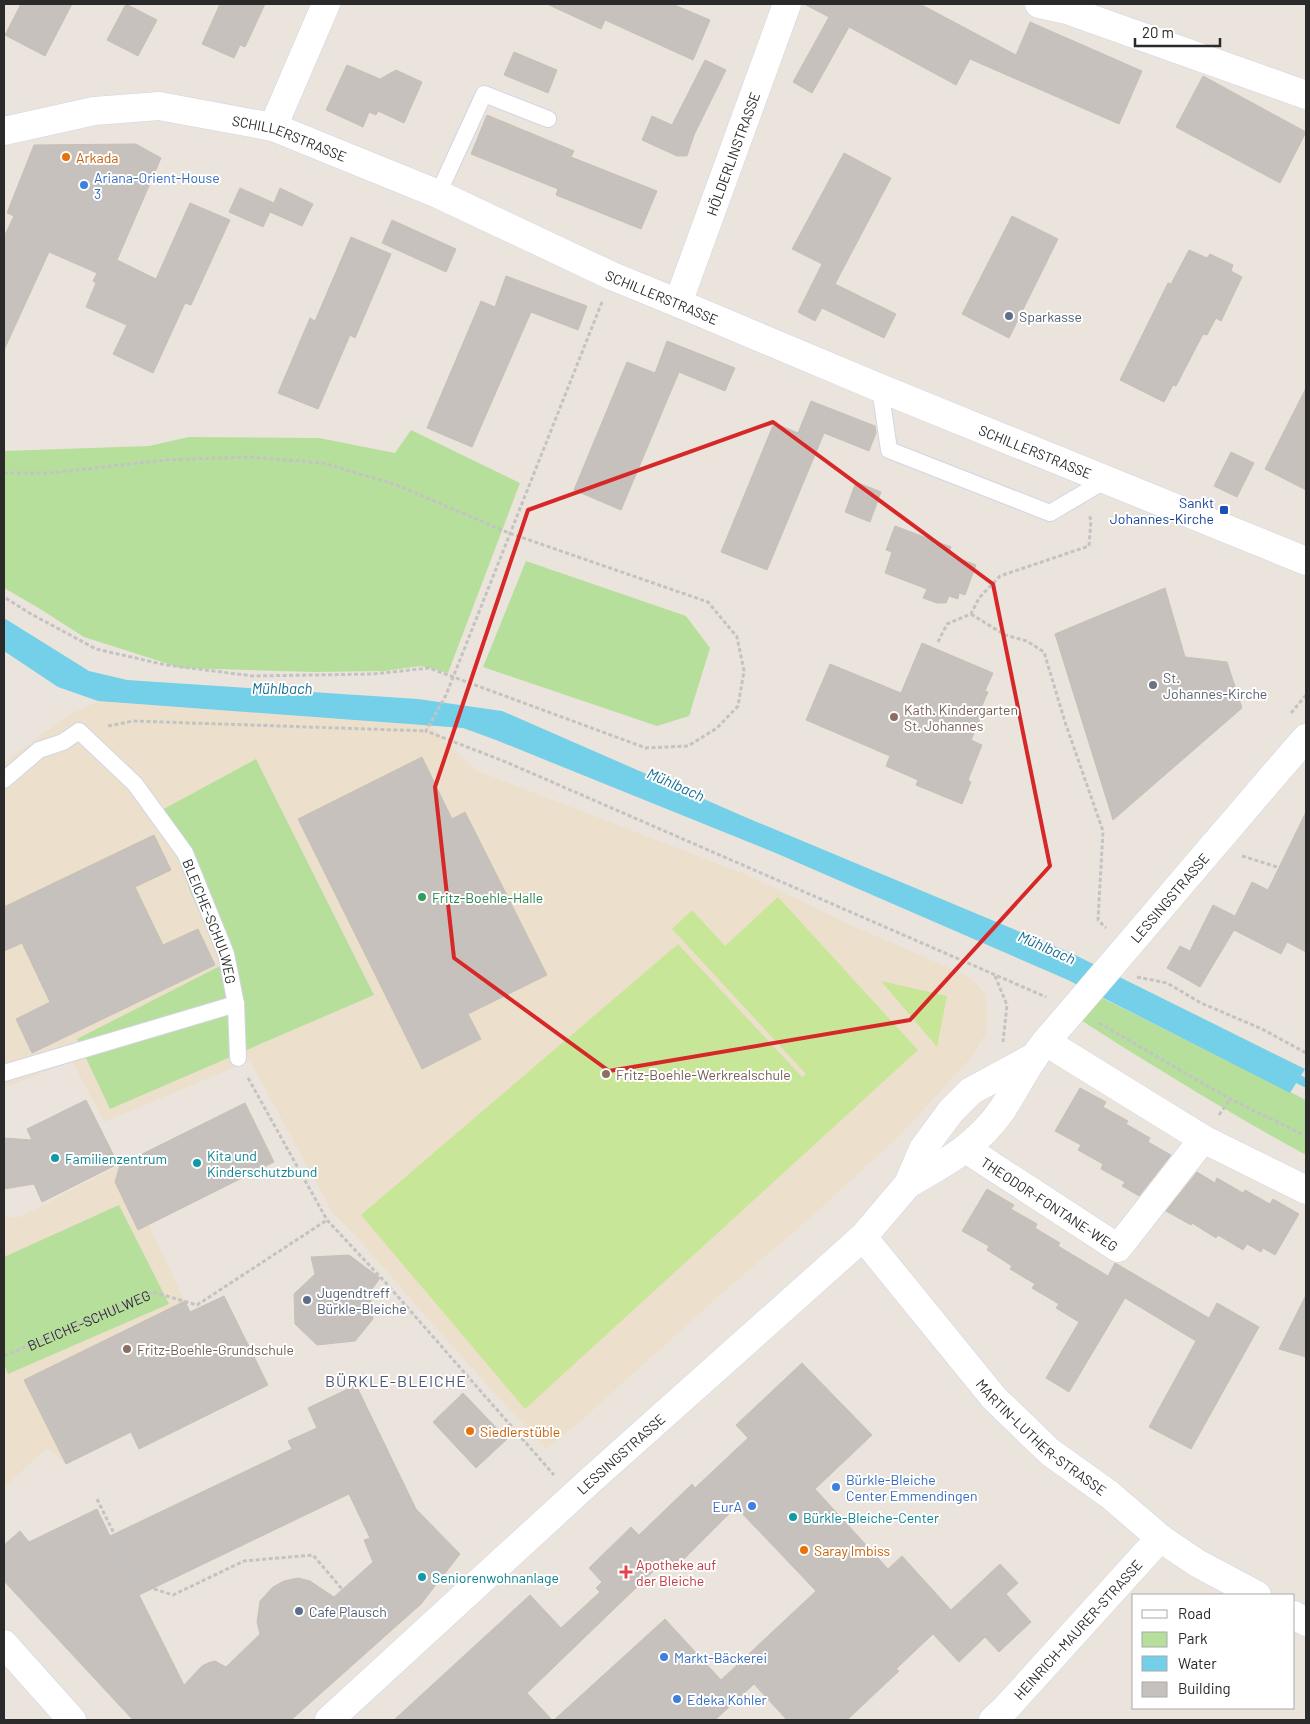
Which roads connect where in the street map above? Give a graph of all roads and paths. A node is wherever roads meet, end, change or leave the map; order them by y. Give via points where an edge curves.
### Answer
1 (326, 4) edge
2 (787, 4) edge
3 (1039, 4) edge
4 (1306, 94) edge
5 (548, 119) dead end
6 (273, 127) junction
7 (4, 131) edge
8 (438, 194) junction
9 (612, 276) junction
10 (678, 304) junction
11 (880, 388) junction
12 (4, 473) edge
13 (1095, 487) junction
14 (509, 533) junction
15 (1306, 560) edge
16 (4, 597) edge
17 (972, 614) junction
18 (938, 642) dead end
19 (453, 677) junction
20 (426, 731) junction
21 (79, 732) junction
22 (1306, 738) edge
23 (4, 780) edge
24 (1213, 847) junction
25 (1306, 876) edge
26 (1127, 946) junction
27 (1107, 972) junction
28 (995, 976) junction
29 (1049, 998) dead end
30 (236, 1004) junction
31 (1078, 1006) junction
32 (1003, 1047) dead end
33 (1040, 1050) junction
34 (1306, 1053) edge
35 (238, 1058) joint
36 (4, 1073) edge
37 (1306, 1136) edge
38 (1203, 1138) junction
39 (966, 1149) junction
40 (908, 1184) junction
41 (1306, 1190) edge
42 (327, 1220) junction
43 (864, 1237) junction
44 (4, 1356) edge
45 (573, 1496) junction
46 (97, 1499) dead end
47 (1160, 1538) junction
48 (342, 1589) dead end
49 (1255, 1594) edge
50 (1295, 1616) edge
51 (1306, 1622) edge
52 (4, 1644) edge
53 (72, 1720) edge
54 (329, 1720) edge
55 (993, 1720) edge

1 - 6 street
2 - 10 street, HÖLDERLINSTRASSE
3 - 4 street via 1066,10
5 - 8 lane via 484,94
6 - 7 street, SCHILLERSTRASSE via 159,106 94,111
6 - 8 street, SCHILLERSTRASSE
8 - 9 street, SCHILLERSTRASSE
9 - 10 street, SCHILLERSTRASSE
9 - 14 path
10 - 11 street, SCHILLERSTRASSE
11 - 13 street, SCHILLERSTRASSE
11 - 13 lane via 889,450 1050,514
12 - 14 path via 50,473 173,460 250,457 323,463 397,485
13 - 15 street, SCHILLERSTRASSE
13 - 17 path via 1088,546 1000,576 979,598
14 - 19 path
14 - 19 path via 708,602 737,637 744,671 738,706 716,728 688,746 646,748
16 - 19 path via 96,649 166,665 253,676 373,674 429,668
17 - 18 path via 947,624
17 - 26 path via 1006,635 1027,641 1044,652 1103,831 1098,920
19 - 20 path
20 - 21 path via 133,721
20 - 28 path via 506,762
21 - 23 lane via 63,742 39,750
21 - 30 lane, BLEICHE-SCHULWEG via 135,784 185,853 226,954
22 - 24 street, LESSINGSTRASSE
24 - 25 path
24 - 26 street, LESSINGSTRASSE
26 - 27 street, LESSINGSTRASSE
27 - 31 street, LESSINGSTRASSE
27 - 34 path via 1166,983
28 - 29 path
28 - 32 path via 1007,1005
30 - 35 lane, BLEICHE-SCHULWEG
30 - 36 lane
31 - 33 street, LESSINGSTRASSE
31 - 37 path via 1083,1014 1230,1099
33 - 38 street
33 - 39 street, LESSINGSTRASSE via 1001,1112
33 - 40 street, LESSINGSTRASSE via 971,1091 951,1111 923,1149
35 - 42 path
38 - 39 street, THEODOR-FONTANE-WEG via 1118,1248
38 - 41 street
39 - 40 street, LESSINGSTRASSE
40 - 43 street, LESSINGSTRASSE
42 - 44 path, BLEICHE-SCHULWEG via 197,1305 153,1292
42 - 45 path
43 - 45 street, LESSINGSTRASSE
43 - 47 street, MARTIN-LUTHER-STRASSE via 994,1398 1050,1452 1110,1495
45 - 54 street, LESSINGSTRASSE
46 - 48 path via 139,1584 173,1595 244,1561 313,1555
47 - 49 street, MARTIN-LUTHER-STRASSE via 1197,1563
47 - 55 street, HEINRICH-MAURER-STRASSE
50 - 51 street
52 - 53 street

